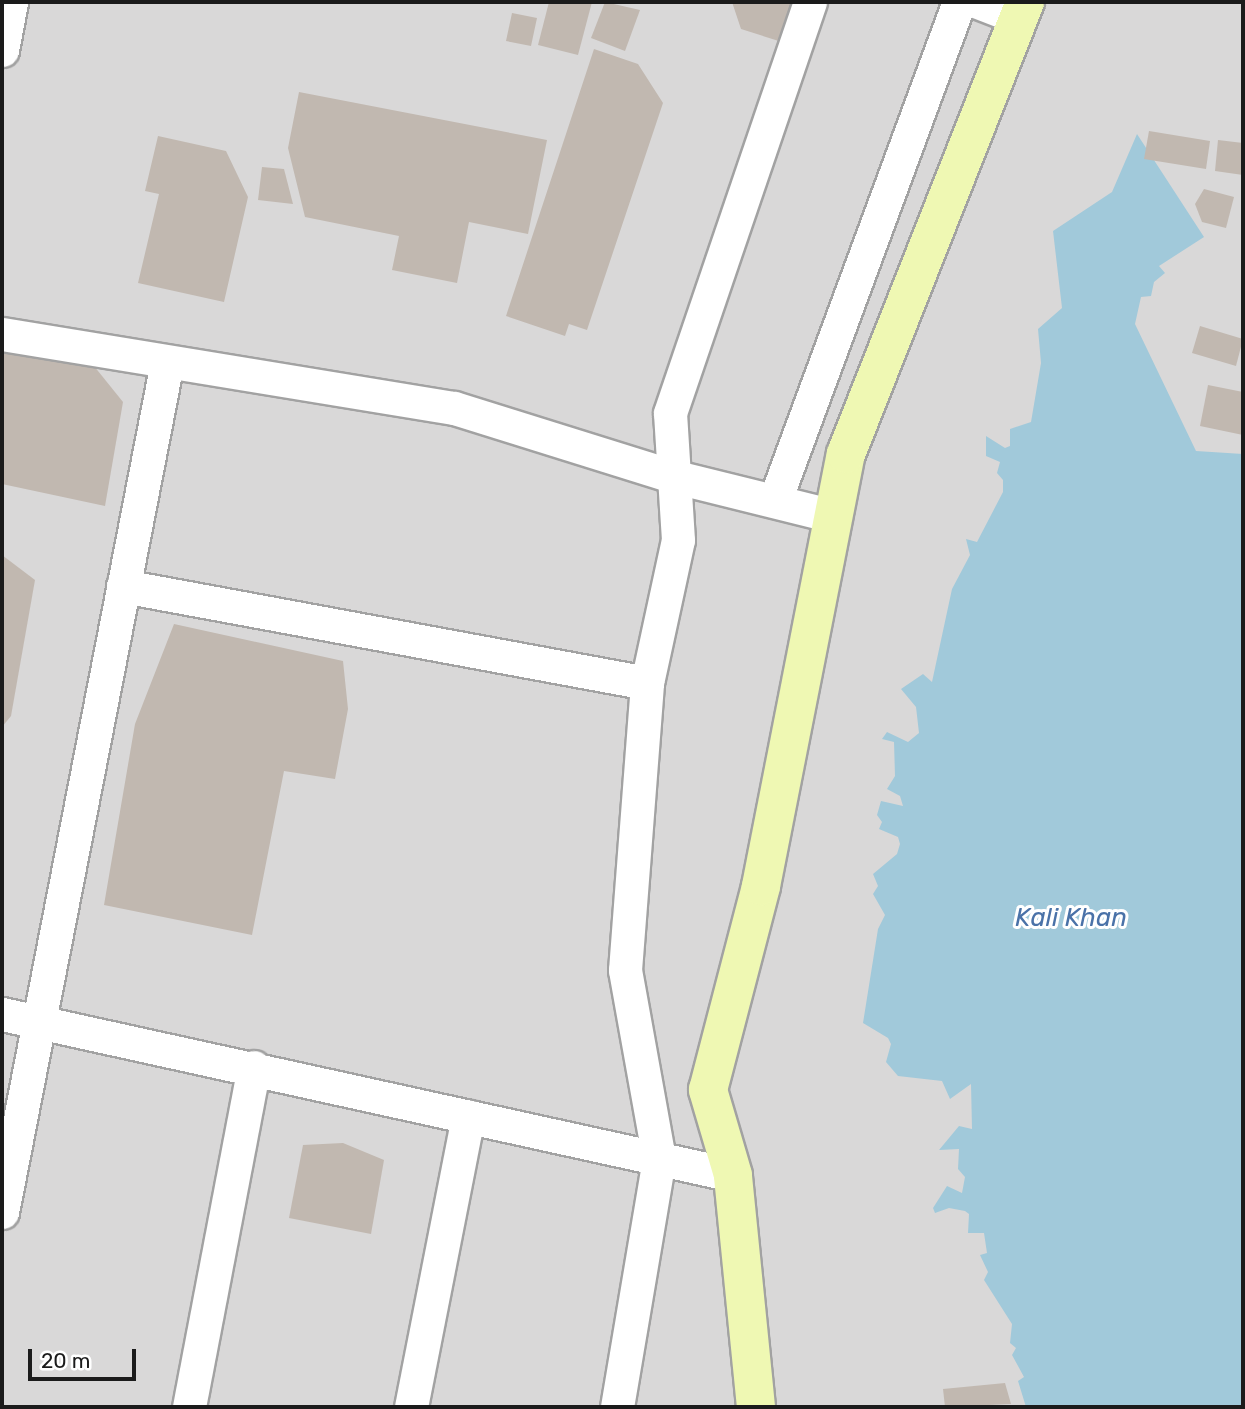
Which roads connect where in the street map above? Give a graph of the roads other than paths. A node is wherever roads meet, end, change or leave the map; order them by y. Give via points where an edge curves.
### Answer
1 (11, 2) edge
2 (810, 2) edge
3 (959, 2) edge
4 (978, 2) edge
5 (1022, 10) edge
6 (2, 50) edge
7 (2, 334) edge
8 (167, 362) junction
9 (676, 477) junction
10 (775, 500) junction
11 (834, 516) junction
12 (123, 586) junction
13 (647, 683) junction
14 (2, 1014) edge
15 (39, 1021) junction
16 (254, 1067) junction
17 (468, 1117) junction
18 (659, 1159) junction
19 (733, 1175) junction
20 (2, 1212) edge
21 (189, 1407) edge
22 (411, 1407) edge
23 (617, 1407) edge
24 (756, 1407) edge

1 - 6 street
2 - 9 street via 670,413
3 - 10 street
4 - 5 street
5 - 11 main road via 846,454
7 - 8 street
8 - 9 street via 454,408
8 - 12 street
9 - 10 street
9 - 13 street via 678,540
10 - 11 street
11 - 19 main road via 761,886 708,1090
12 - 13 street
12 - 15 street
13 - 18 street via 625,970
14 - 15 street
15 - 16 street
15 - 20 street
16 - 17 street
16 - 21 street
17 - 18 street
17 - 22 street
18 - 19 street
18 - 23 street
19 - 24 main road

